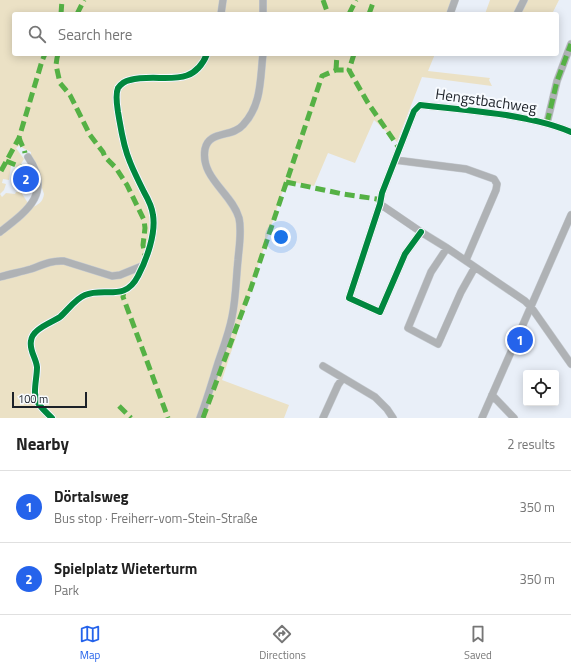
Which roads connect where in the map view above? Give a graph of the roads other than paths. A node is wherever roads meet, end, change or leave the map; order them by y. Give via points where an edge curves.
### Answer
1 (223, 0) edge
2 (263, 0) edge
3 (455, 0) edge
4 (524, 0) edge
5 (221, 12) edge
6 (263, 12) edge
7 (451, 12) edge
8 (519, 12) edge
9 (571, 44) edge
10 (206, 56) edge
11 (263, 56) edge
12 (547, 123) junction
13 (571, 132) edge
14 (28, 157) dead end
15 (395, 160) junction
16 (380, 204) junction
17 (571, 215) edge
18 (0, 232) edge
19 (421, 232) junction
20 (448, 248) junction
21 (466, 260) junction
22 (142, 266) junction
23 (475, 267) junction
24 (0, 277) edge
25 (531, 307) junction
26 (571, 364) edge
27 (323, 366) dead end
28 (343, 378) junction
29 (492, 395) junction
30 (52, 418) edge
31 (200, 418) edge
32 (323, 418) edge
33 (393, 418) edge
34 (482, 418) edge
35 (514, 418) edge

1 - 5 street
2 - 6 street
3 - 7 street
4 - 8 street
9 - 12 street via 557,81
10 - 22 street via 202,65 188,75 177,78 134,79 124,82 117,92 125,147 153,215 151,242
11 - 31 street via 259,95 252,112 236,131 210,138 206,144 205,162 208,171 236,210 240,231 232,317
12 - 13 street, Hengstbachweg
12 - 15 street, Hengstbachweg via 457,108 420,105 414,111
14 - 18 street via 34,166 38,191 30,206
15 - 16 street
15 - 21 street via 466,169 494,179 497,184 496,190
16 - 19 street
16 - 19 street via 349,298 380,312 405,254
17 - 25 street
19 - 20 street
20 - 21 street
20 - 23 street via 431,272 408,328 438,344 460,292
21 - 23 street
22 - 24 street via 112,276 58,261
22 - 30 street via 136,280 127,289 116,293 98,292 84,295 58,318 33,334 30,344 37,367 35,396
23 - 25 street
25 - 26 street
25 - 29 street
27 - 28 street
28 - 32 street
28 - 33 street via 375,397
29 - 34 street
29 - 35 street

